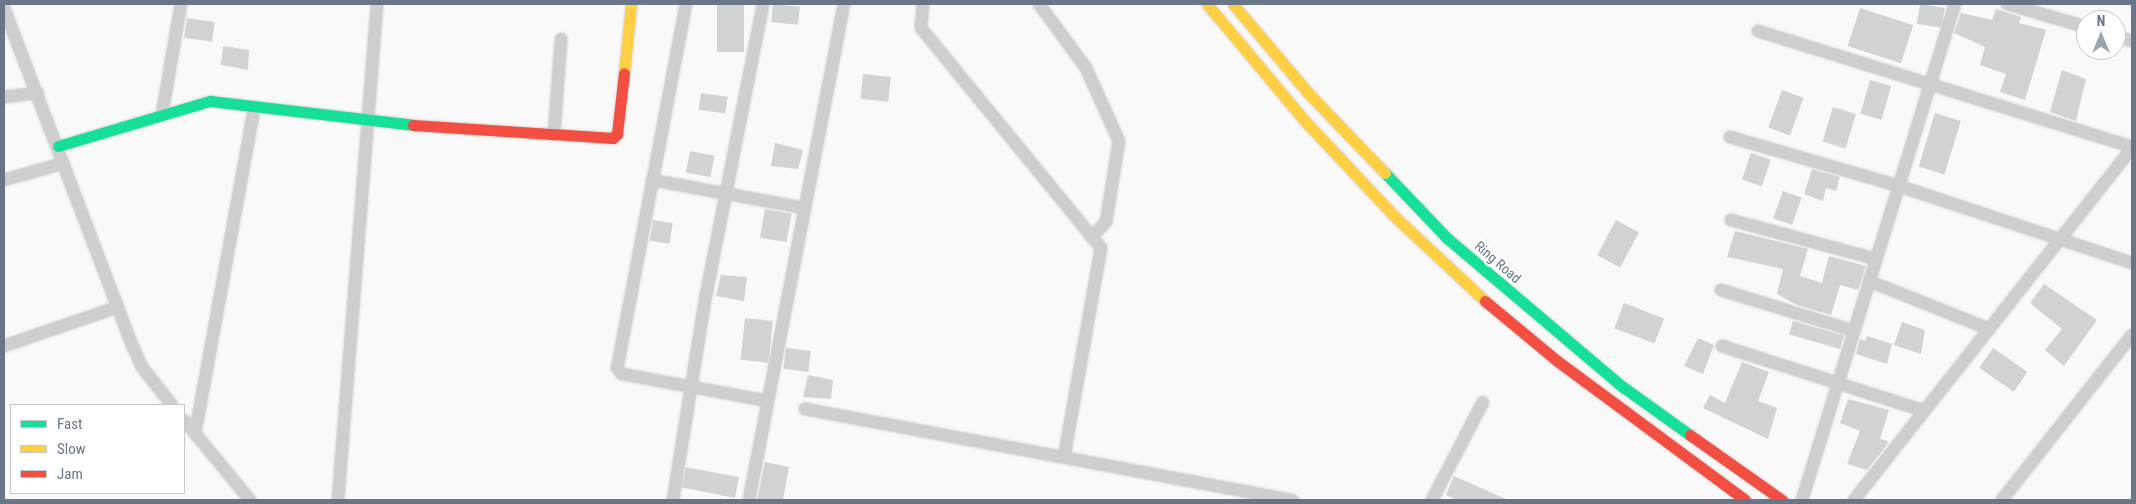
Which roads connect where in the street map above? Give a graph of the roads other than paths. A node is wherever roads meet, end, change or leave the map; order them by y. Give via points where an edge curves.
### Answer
1 (181, 4) edge
2 (377, 4) edge
3 (631, 4) edge
4 (686, 4) edge
5 (763, 4) edge
6 (844, 4) edge
7 (923, 4) edge
8 (1039, 4) edge
9 (1207, 4) edge
10 (1233, 4) edge
11 (1955, 4) edge
12 (2008, 4) edge
13 (4, 8) edge
14 (2076, 24) edge
15 (1758, 31) dead end
16 (561, 39) dead end
17 (1930, 85) junction
18 (38, 93) junction
19 (4, 97) edge
20 (254, 108) junction
21 (162, 114) junction
22 (368, 122) junction
23 (554, 135) junction
24 (1730, 138) dead end
25 (58, 146) junction
26 (2132, 147) edge
27 (64, 163) junction
28 (4, 180) edge
29 (652, 180) junction
30 (1899, 186) junction
31 (726, 192) junction
32 (804, 208) junction
33 (1731, 220) dead end
34 (1092, 237) junction
35 (2060, 239) junction
36 (1876, 259) junction
37 (2132, 263) edge
38 (1869, 281) junction
39 (1721, 290) dead end
40 (118, 308) junction
41 (1989, 329) junction
42 (1854, 330) junction
43 (2132, 335) edge
44 (4, 346) edge
45 (1722, 346) dead end
46 (1838, 384) junction
47 (690, 388) junction
48 (767, 401) junction
49 (1483, 402) dead end
50 (171, 404) edge
51 (805, 409) dead end
52 (1924, 411) junction
53 (185, 421) edge
54 (196, 434) junction
55 (1064, 457) junction
56 (250, 500) edge
57 (338, 500) edge
58 (673, 500) edge
59 (749, 500) edge
60 (1293, 500) edge
61 (1432, 500) edge
62 (1744, 500) edge
63 (1782, 500) edge
64 (1802, 500) edge
65 (1854, 500) edge
66 (2002, 500) edge

1 - 21 street
2 - 22 street
3 - 23 main road via 616,136
4 - 29 street
5 - 31 street
6 - 32 street
7 - 34 street via 921,28
8 - 34 street via 1086,68 1119,141 1106,222
9 - 62 main road via 1304,120 1394,216 1470,288 1556,360
10 - 63 main road, Ring Road via 1316,102 1447,238 1623,386
11 - 17 street
12 - 14 street
13 - 18 street
15 - 17 street
16 - 23 street
17 - 26 street
17 - 30 street
18 - 19 street
18 - 25 street
20 - 21 main road via 210,101
20 - 22 main road
20 - 54 street
21 - 25 main road
22 - 23 main road
22 - 57 street
24 - 30 street
25 - 27 street
26 - 35 street
27 - 28 street
27 - 40 street
29 - 31 street
29 - 47 street via 617,368 622,374
30 - 35 street
30 - 36 street
31 - 32 street
31 - 47 street
32 - 48 street
33 - 36 street
34 - 55 street via 1101,248
35 - 37 street
35 - 41 street
36 - 38 street
38 - 41 street
38 - 42 street
39 - 42 street
40 - 44 street
40 - 50 street via 142,368
41 - 52 street
42 - 46 street
43 - 66 street
45 - 46 street
46 - 52 street
46 - 64 street
47 - 48 street
47 - 58 street
48 - 59 street
49 - 61 street
51 - 55 street
52 - 65 street
53 - 54 street
54 - 56 street
55 - 60 street

